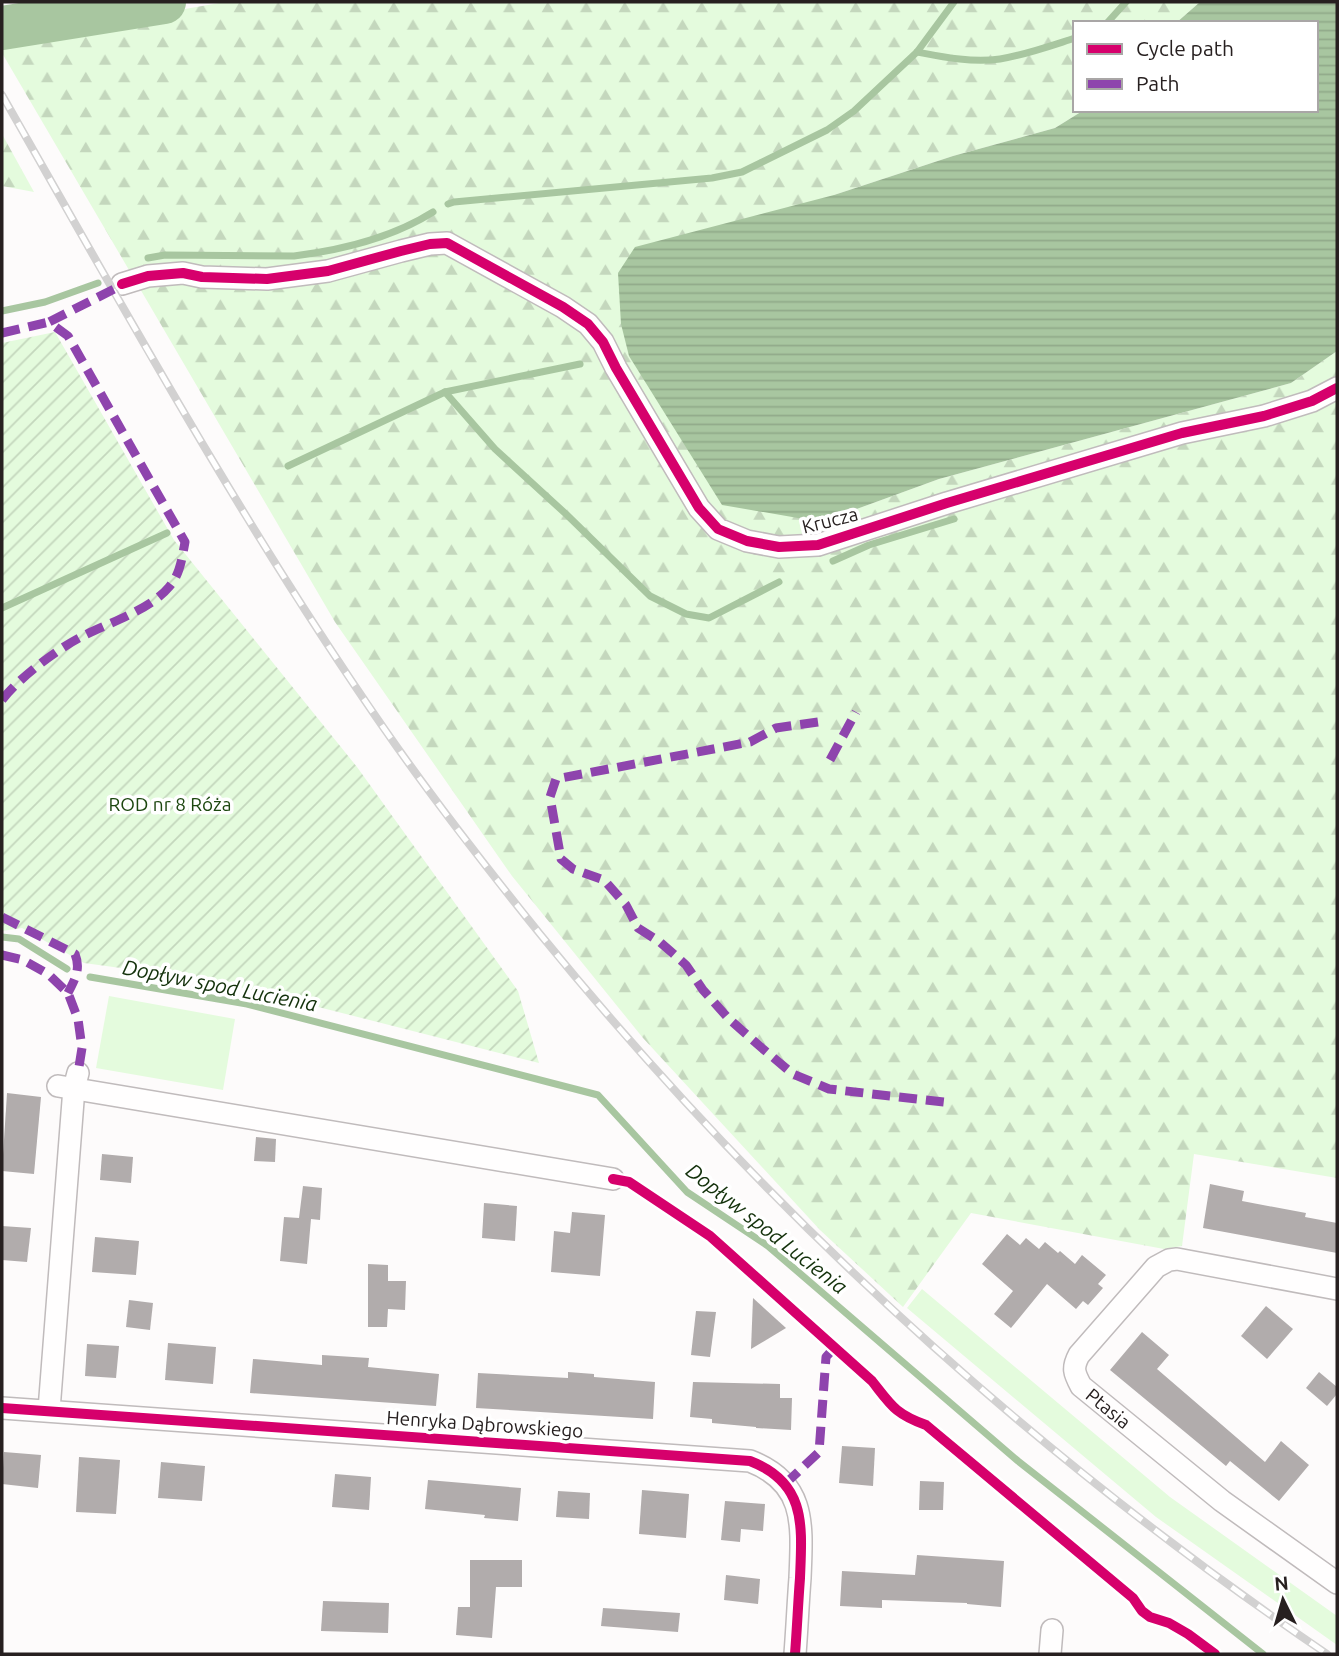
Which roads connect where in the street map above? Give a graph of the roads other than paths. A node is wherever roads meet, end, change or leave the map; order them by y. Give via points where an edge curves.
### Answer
1 (122, 284) dead end
2 (1337, 388) edge
3 (613, 1179) dead end
4 (1337, 1289) edge
5 (2, 1408) edge
6 (49, 1410) junction
7 (1337, 1583) edge
8 (1052, 1630) dead end
9 (795, 1654) edge
10 (1050, 1654) edge

1 - 2 street, Krucza via 183,273 267,279 328,271 447,243 588,324 603,342 699,508 718,529 779,547 818,545 1182,433 1264,416
3 - 6 street via 70,1082
4 - 7 street, Ptasia via 1169,1260 1156,1267 1074,1363 1081,1386 1223,1501
5 - 6 street, Henryka Dąbrowskiego
6 - 9 street, Henryka Dąbrowskiego via 750,1461 776,1474 791,1493 799,1516 802,1542
8 - 10 street

